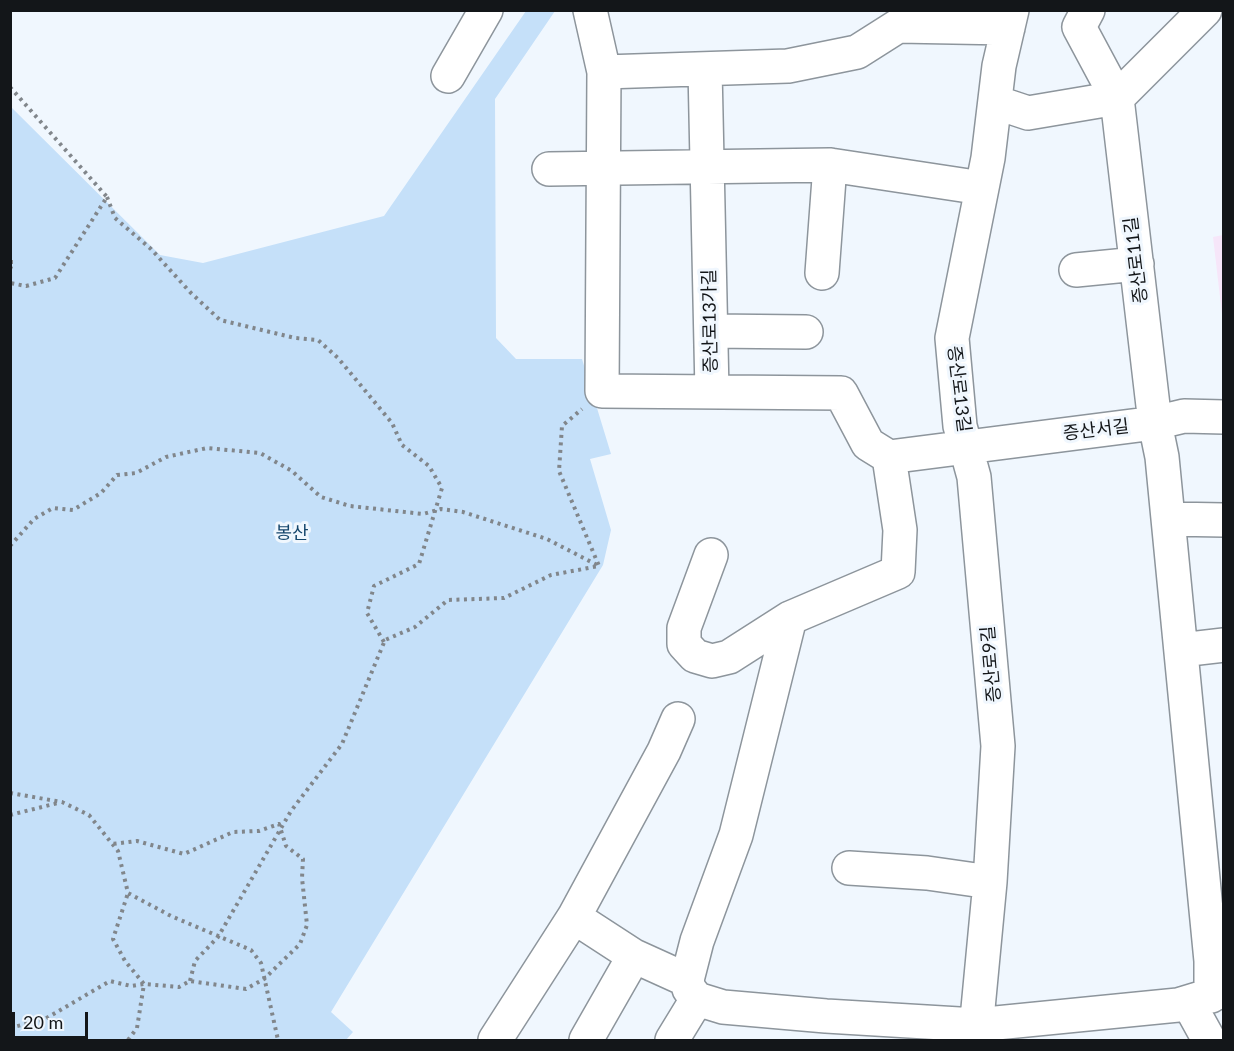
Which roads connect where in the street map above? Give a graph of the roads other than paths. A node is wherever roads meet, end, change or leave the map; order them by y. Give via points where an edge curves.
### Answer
1 (486, 10) edge
2 (590, 10) edge
3 (1088, 10) edge
4 (1205, 10) edge
5 (1010, 20) edge
6 (705, 69) junction
7 (604, 72) junction
8 (448, 76) dead end
9 (1117, 98) junction
10 (995, 102) junction
11 (830, 165) junction
12 (707, 166) junction
13 (549, 169) dead end
14 (603, 170) junction
15 (982, 188) junction
16 (1137, 264) junction
17 (1076, 270) dead end
18 (822, 273) dead end
19 (711, 331) junction
20 (806, 332) dead end
21 (712, 392) junction
22 (1224, 417) edge
23 (1155, 423) junction
24 (968, 446) junction
25 (889, 457) junction
26 (1168, 519) junction
27 (1224, 520) edge
28 (711, 555) dead end
29 (790, 618) junction
30 (1224, 645) edge
31 (1181, 650) junction
32 (678, 718) dead end
33 (849, 868) dead end
34 (990, 882) junction
35 (574, 917) junction
36 (634, 956) junction
37 (702, 995) junction
38 (1208, 996) edge
39 (825, 1028) edge
40 (975, 1033) edge
41 (495, 1041) edge
42 (585, 1041) edge
43 (672, 1041) edge
44 (1209, 1041) edge

1 - 8 street
2 - 7 street
3 - 9 street via 1079,27
4 - 9 street
5 - 6 street, 증산로13길 via 898,26 857,52 788,66
5 - 10 street, 증산로13길
6 - 7 street, 증산로13길
6 - 12 street, 증산로13가길
7 - 14 street
9 - 10 street via 1028,113
9 - 16 street, 증산로11길
10 - 15 street, 증산로13길
11 - 12 street
11 - 15 street
11 - 18 street
12 - 14 street
12 - 19 street, 증산로13가길
13 - 14 street
14 - 21 street, 증산로13가길 via 602,391
15 - 24 street, 증산로13길 via 952,338 960,426
16 - 17 street
16 - 23 street, 증산로11길
19 - 20 street
19 - 21 street, 증산로13가길
21 - 25 street via 841,393 868,444
22 - 23 street, 증산서길 via 1184,416
23 - 24 street, 증산서길
23 - 26 street
24 - 25 street, 증산로13길
24 - 34 street, 증산로9길 via 998,746
25 - 29 street via 900,530 898,572
26 - 27 street
26 - 31 street
28 - 29 street via 684,628 684,644 695,656 712,660 729,657
29 - 37 street via 736,835 697,941
30 - 31 street
31 - 38 street via 1211,961
32 - 35 street
33 - 34 street
34 - 40 street, 증산로9길
35 - 36 street
35 - 41 street
36 - 37 street
36 - 42 street
37 - 39 street
37 - 43 street
38 - 40 street
38 - 44 street
39 - 40 street

